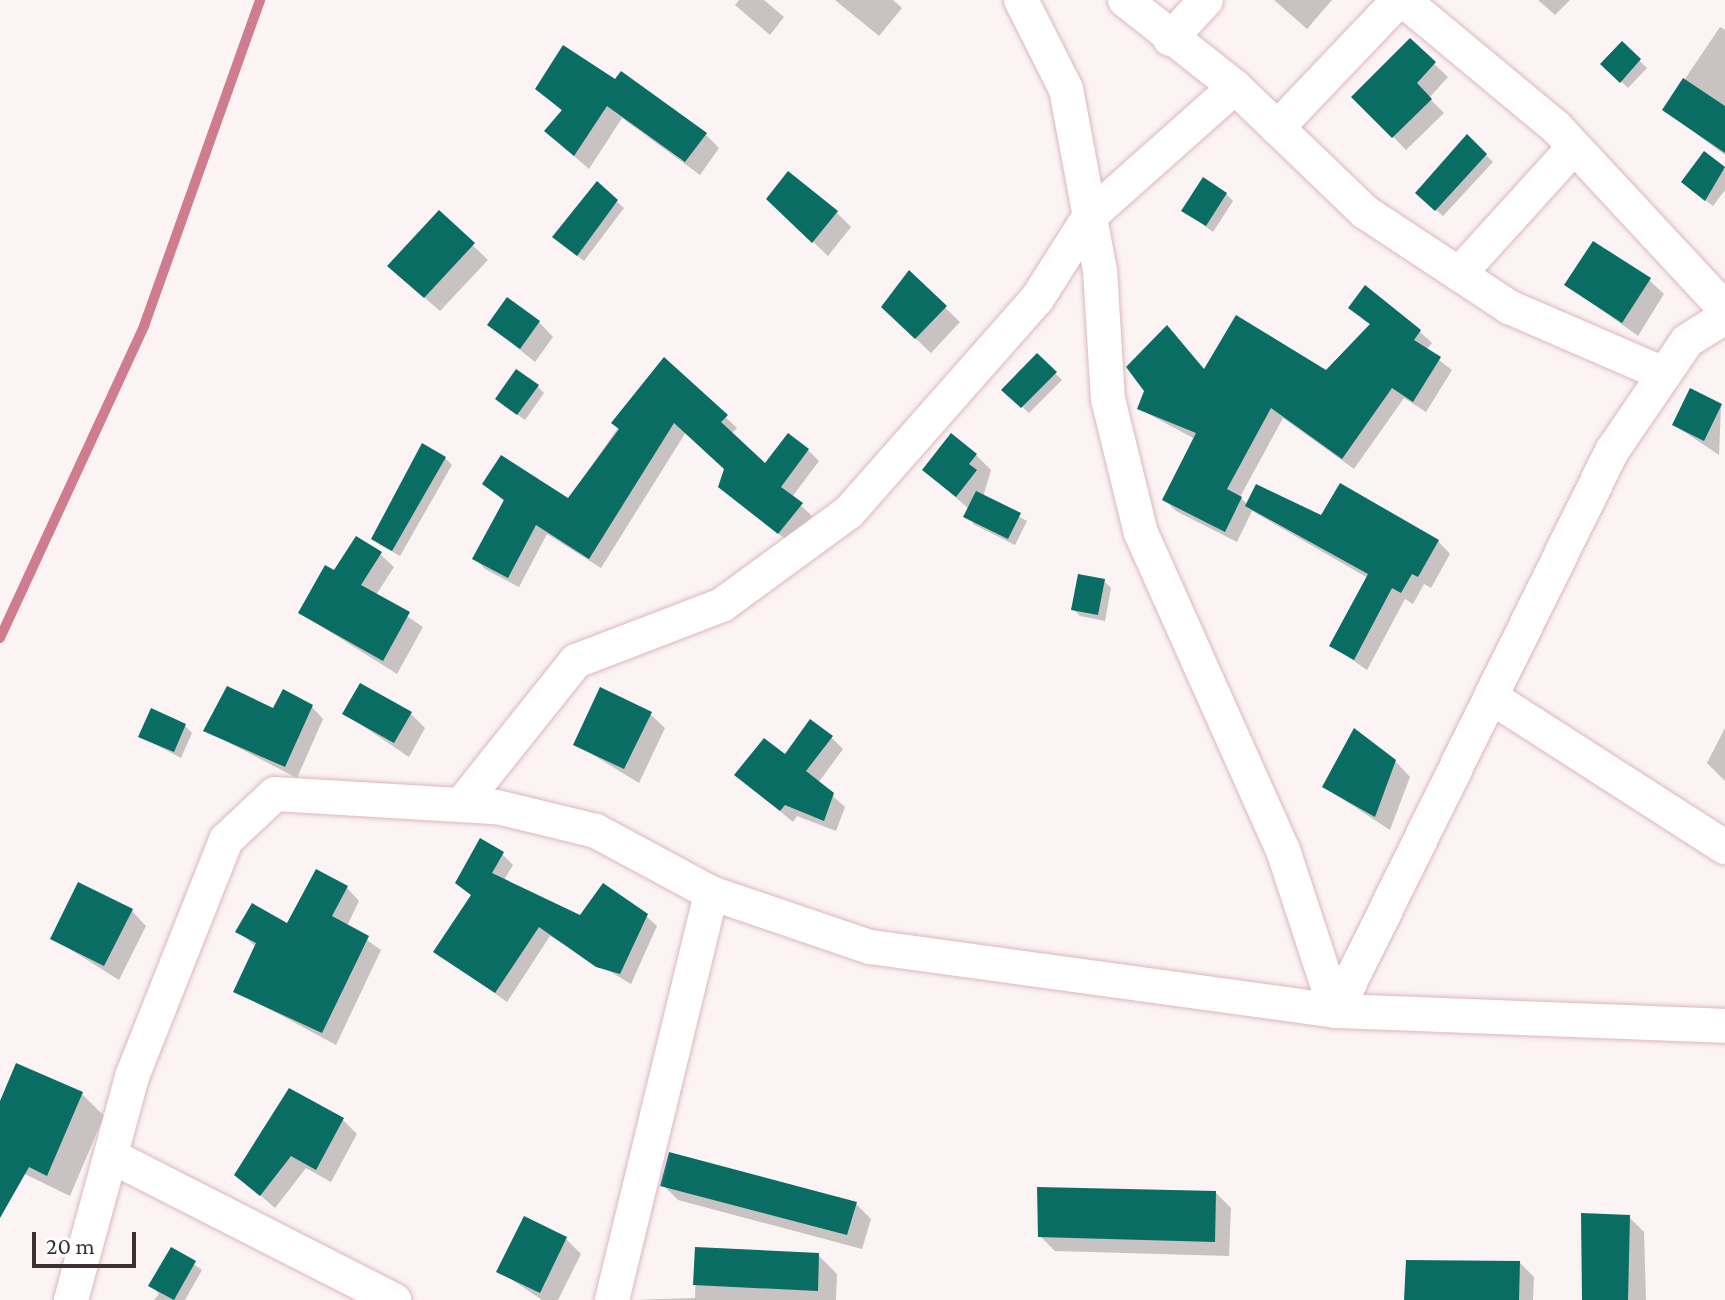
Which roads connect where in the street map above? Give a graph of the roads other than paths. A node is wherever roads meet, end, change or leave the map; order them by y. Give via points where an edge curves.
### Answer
1 (1021, 0) edge
2 (1125, 0) edge
3 (1206, 0) edge
4 (1401, 0) edge
5 (1170, 39) junction
6 (1235, 87) junction
7 (1277, 128) junction
8 (1574, 147) junction
9 (1089, 217) junction
10 (1459, 274) junction
11 (1725, 309) edge
12 (1725, 317) edge
13 (1664, 374) junction
14 (1491, 697) junction
15 (461, 805) junction
16 (1725, 847) edge
17 (711, 893) junction
18 (1336, 1011) junction
19 (1725, 1026) edge
20 (111, 1156) junction
21 (71, 1300) edge
22 (394, 1300) edge
23 (612, 1300) edge

1 - 9 street via 1066,89
2 - 5 street
3 - 5 street
4 - 7 street
4 - 8 street
5 - 6 street
6 - 7 street
6 - 9 street
7 - 10 street via 1365,212
8 - 10 street
8 - 11 street
9 - 15 street via 1037,299 849,512 722,605 576,661
9 - 18 street via 1108,399 1141,533 1283,850
10 - 13 street via 1509,307
12 - 13 street via 1687,341
13 - 14 street via 1612,451
14 - 16 street
14 - 18 street
15 - 17 street via 596,831
15 - 20 street via 275,794 226,840 133,1074
17 - 18 street via 870,947
17 - 23 street
18 - 19 street
20 - 21 street
20 - 22 street

